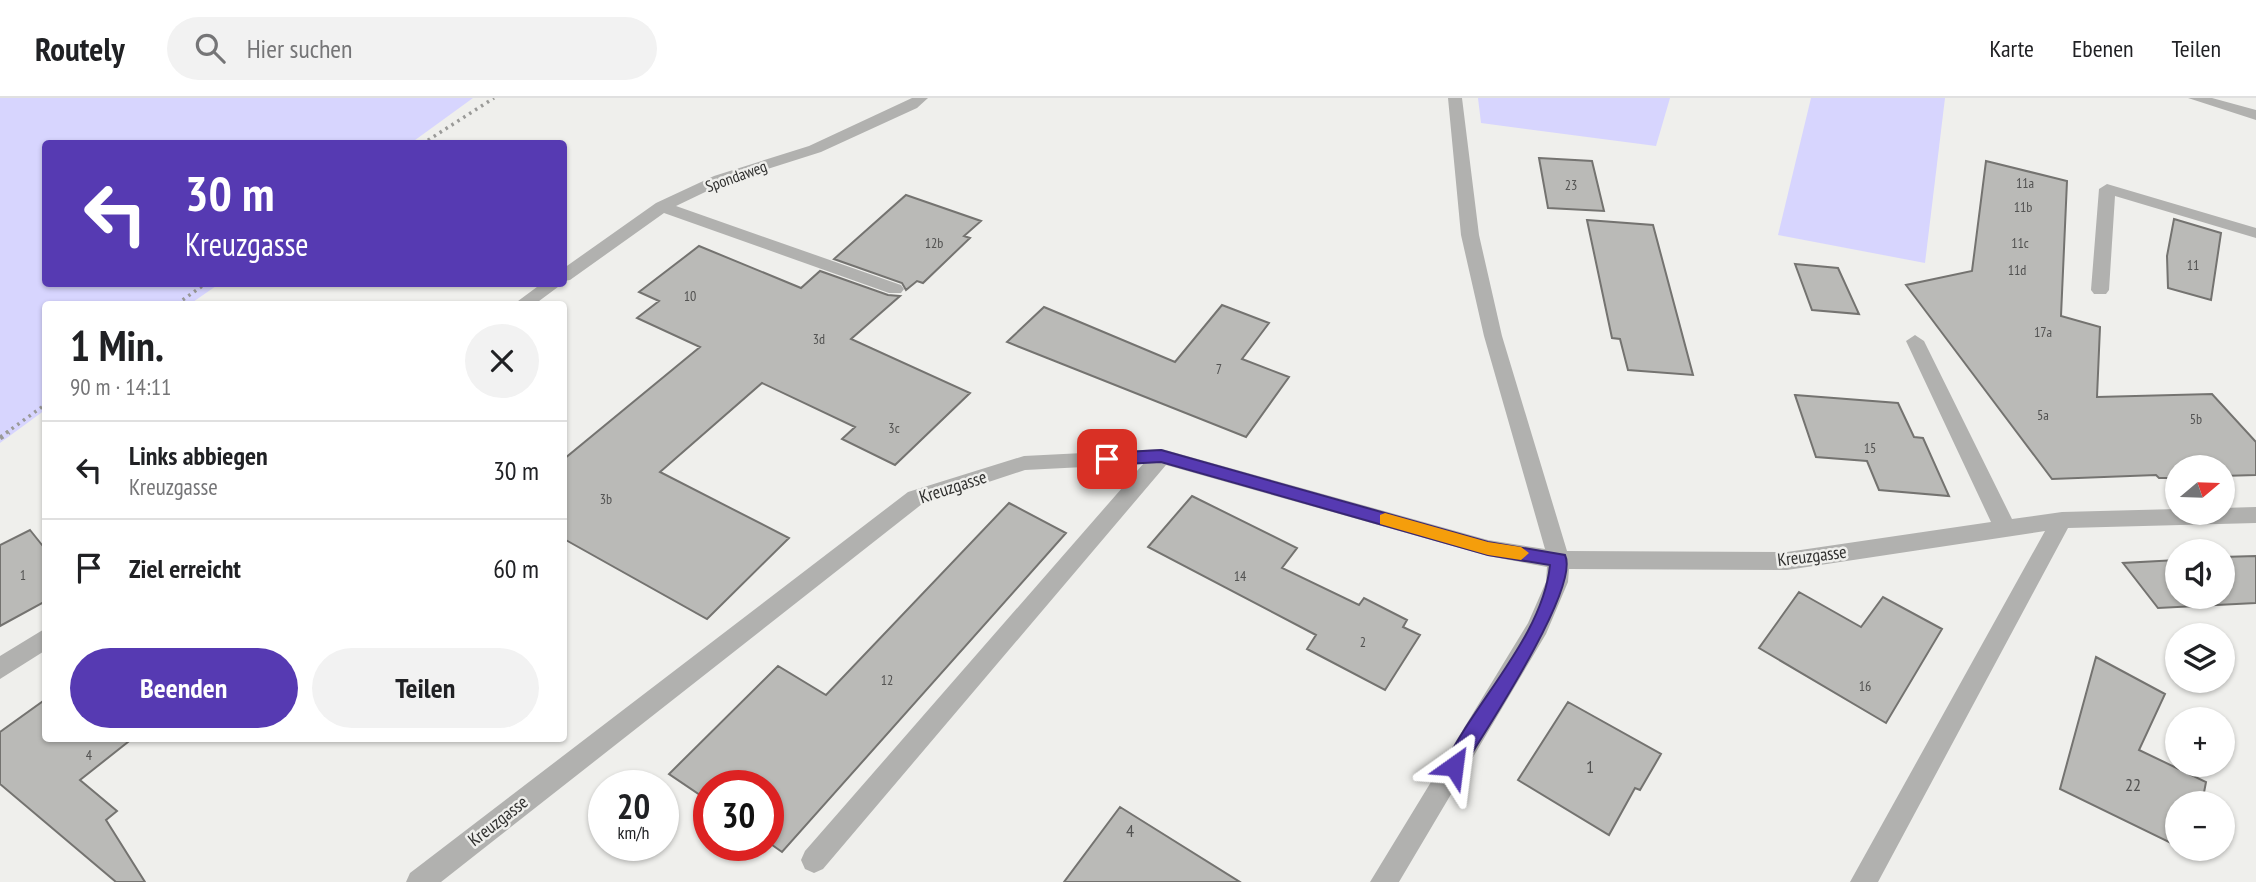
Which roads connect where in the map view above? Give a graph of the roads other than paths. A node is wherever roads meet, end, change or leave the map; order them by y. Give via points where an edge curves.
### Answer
1 (921, 98) edge
2 (1455, 98) edge
3 (2195, 98) edge
4 (2256, 114) edge
5 (662, 207) junction
6 (2256, 233) edge
7 (567, 274) edge
8 (548, 287) edge
9 (895, 289) dead end
10 (2100, 290) dead end
11 (528, 301) edge
12 (1915, 341) dead end
13 (1161, 456) junction
14 (2256, 515) edge
15 (2062, 520) junction
16 (2005, 528) junction
17 (1559, 560) junction
18 (42, 640) edge
19 (0, 668) edge
20 (814, 860) dead end
21 (420, 882) edge
22 (1384, 882) edge
23 (1864, 882) edge

1 - 5 street, Spondaweg via 815,149 720,179
2 - 17 street via 1470,235 1493,335
3 - 4 street
5 - 7 street, Spondaweg
5 - 9 street
6 - 10 street via 2107,189
8 - 11 street
12 - 16 street
13 - 17 street, Kreuzgasse via 1488,548
13 - 20 street
13 - 21 street, Kreuzgasse via 1024,463 915,498
14 - 15 street, Kreuzgasse
15 - 16 street, Kreuzgasse
15 - 23 street
16 - 17 street, Kreuzgasse via 1787,561
17 - 22 street via 1557,582 1538,627
18 - 19 street

